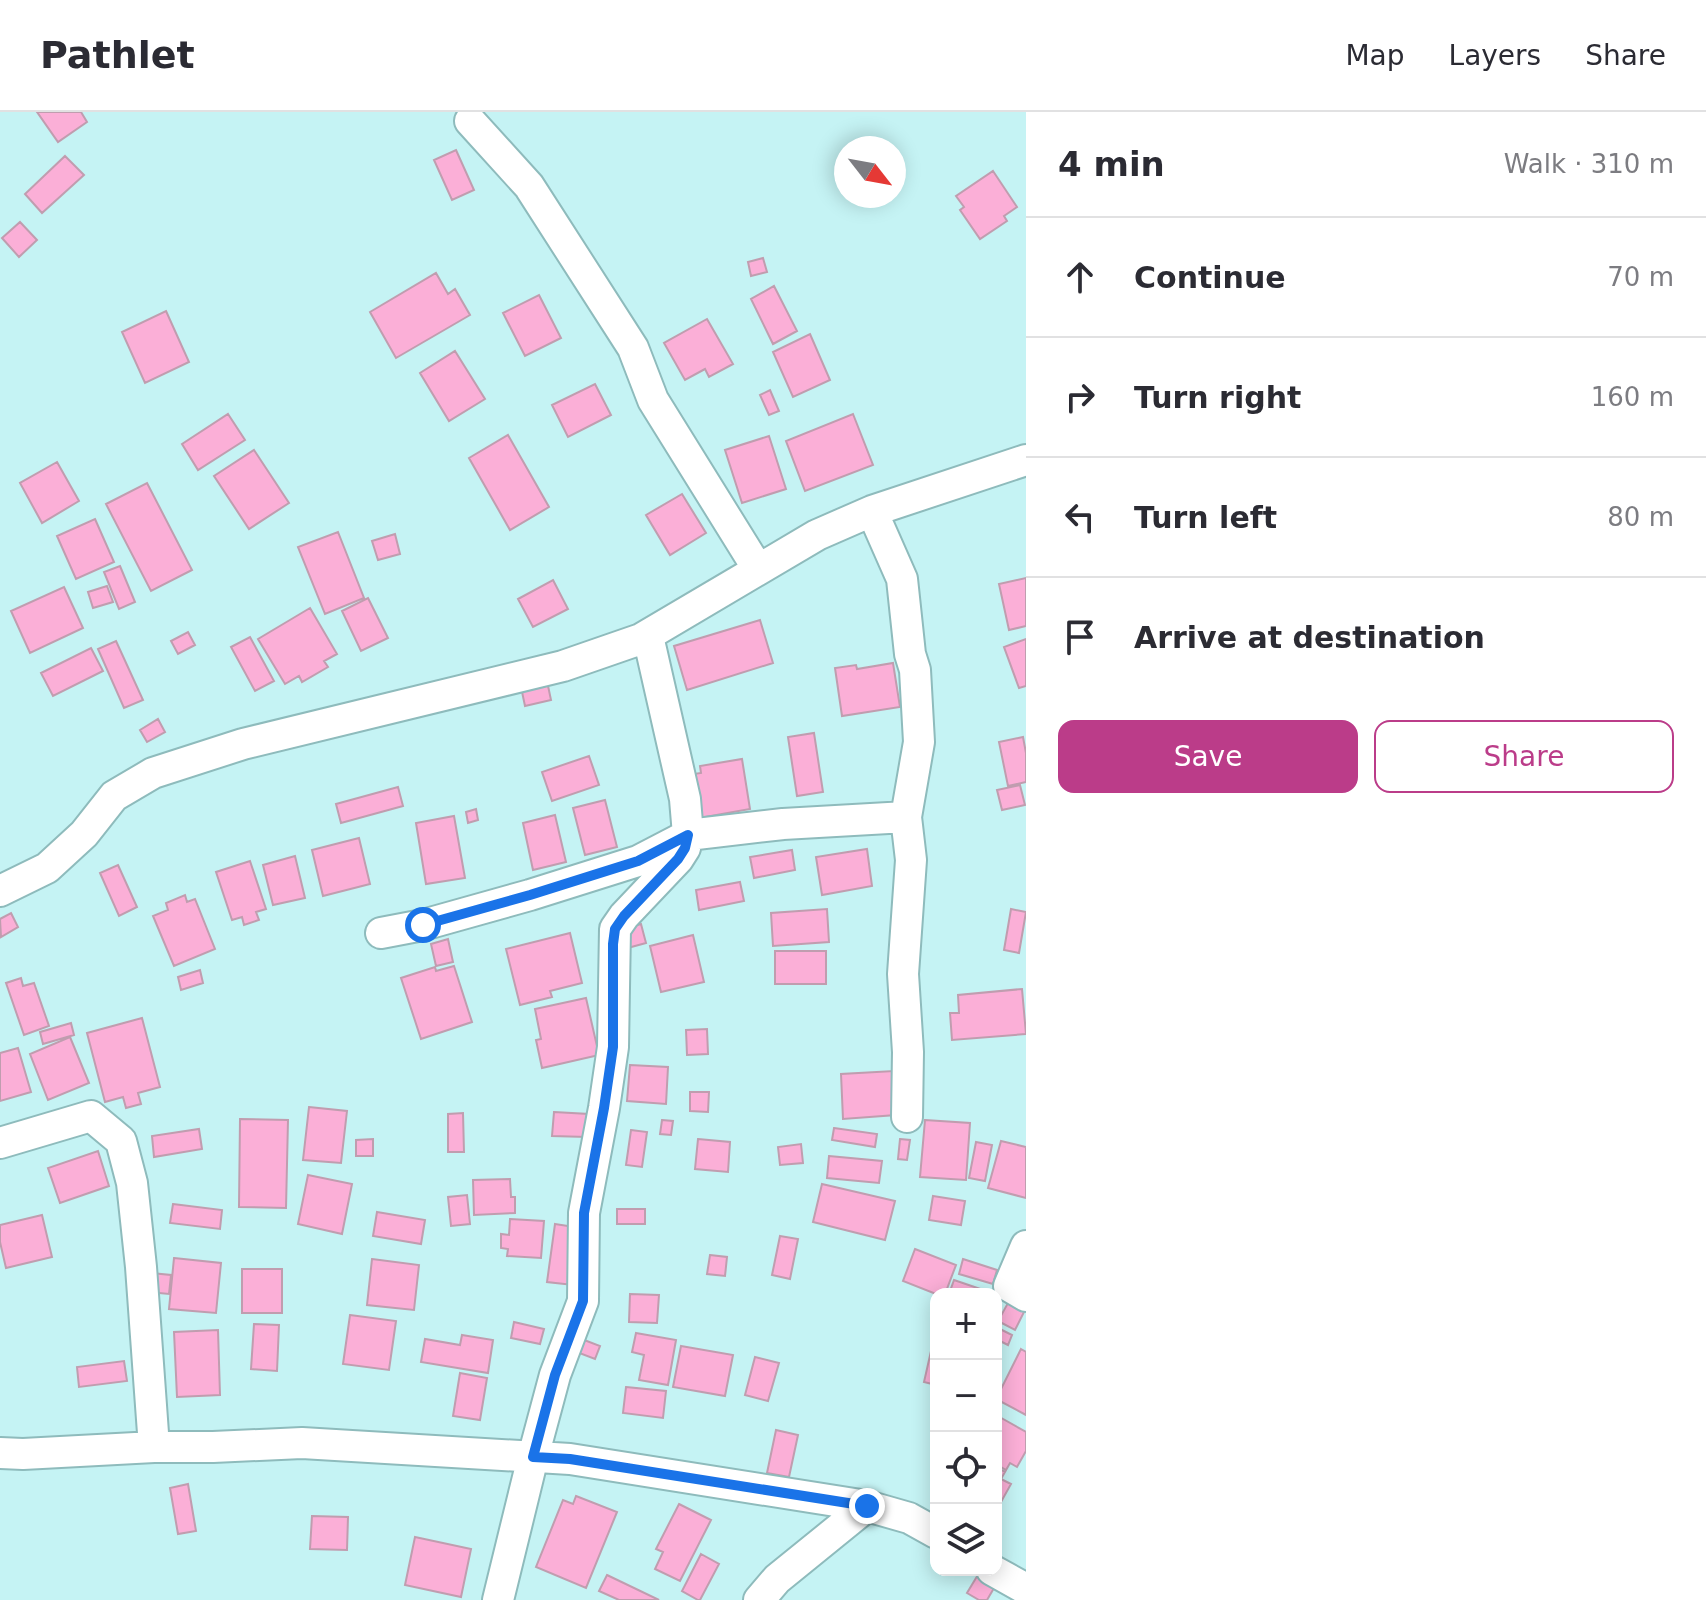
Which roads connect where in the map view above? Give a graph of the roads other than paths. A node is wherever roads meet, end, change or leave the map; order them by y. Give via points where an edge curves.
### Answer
1 (470, 121) dead end
2 (1026, 460) edge
3 (872, 511) junction
4 (758, 569) junction
5 (648, 636) junction
6 (906, 817) junction
7 (688, 835) junction
8 (0, 891) edge
9 (381, 933) dead end
10 (907, 1117) dead end
11 (0, 1143) edge
12 (1026, 1246) edge
13 (1026, 1296) edge
14 (154, 1447) junction
15 (0, 1453) edge
16 (533, 1457) junction
17 (867, 1506) junction
18 (930, 1530) edge
19 (1002, 1576) edge
20 (1026, 1589) edge
21 (498, 1600) edge
22 (759, 1600) edge

1 - 4 street via 529,186 633,348 653,400
2 - 3 street
3 - 4 street
3 - 6 street via 902,579 915,670 919,742
4 - 5 street
5 - 7 street via 685,799
5 - 8 street via 563,666 243,744 153,773 114,796 47,868
6 - 7 street
6 - 10 street via 911,860 903,974
7 - 9 street via 638,861
7 - 16 street via 678,859 615,929 613,1047 584,1213 583,1301 555,1375
11 - 14 street via 91,1116 121,1141 132,1183
12 - 13 street via 1009,1286
14 - 15 street
14 - 16 street via 302,1443
16 - 17 street
16 - 21 street
17 - 18 street
17 - 22 street via 777,1579
19 - 20 street

